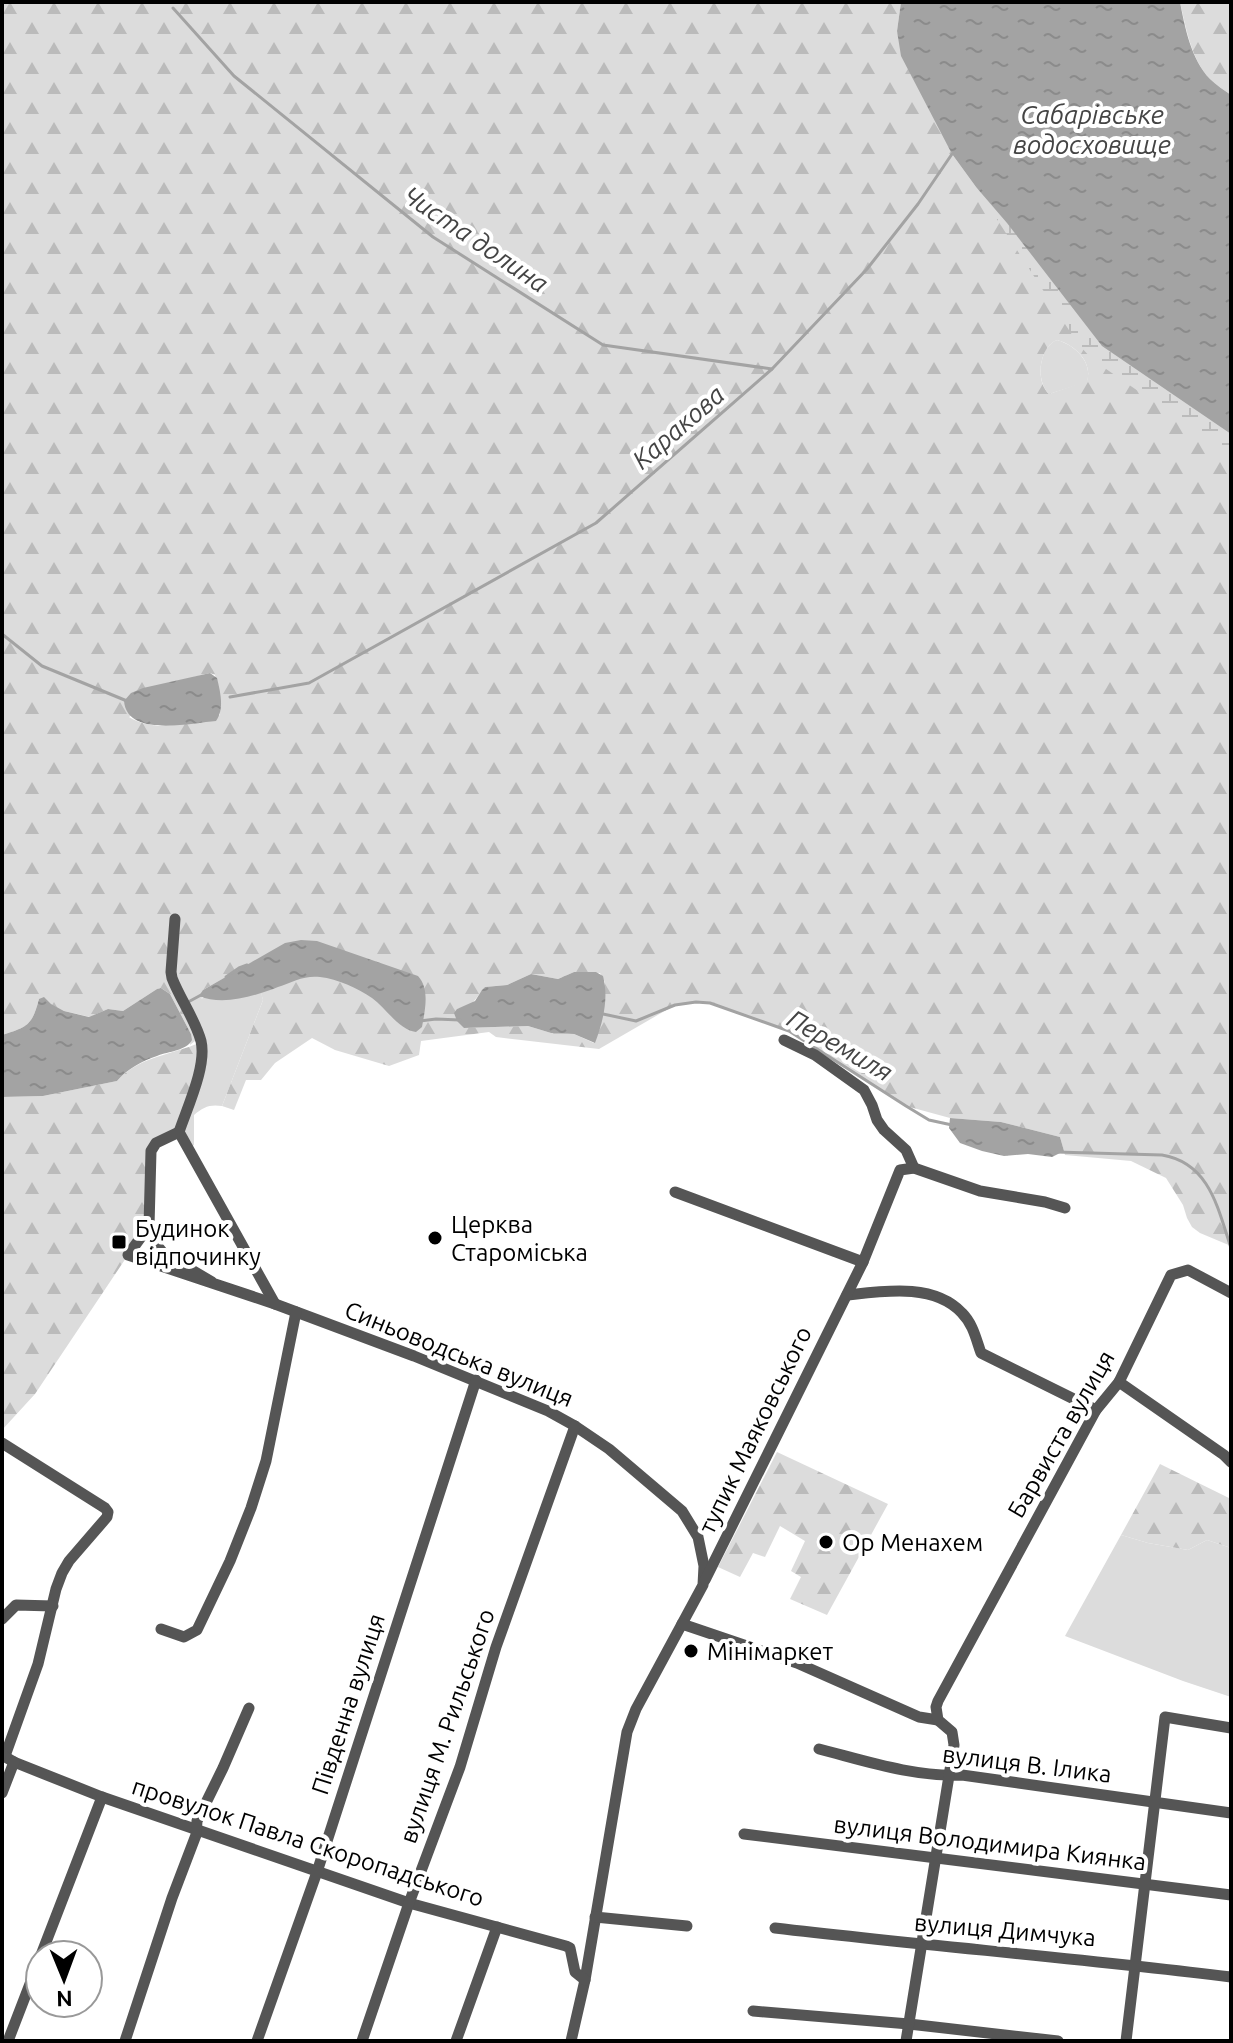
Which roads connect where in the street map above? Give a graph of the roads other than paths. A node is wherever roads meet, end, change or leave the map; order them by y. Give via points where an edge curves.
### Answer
1 (175, 919) dead end
2 (784, 1040) dead end
3 (179, 1132) junction
4 (914, 1168) junction
5 (675, 1192) dead end
6 (1065, 1208) dead end
7 (149, 1226) junction
8 (863, 1262) junction
9 (212, 1282) junction
10 (1231, 1293) edge
11 (847, 1295) junction
12 (275, 1304) junction
13 (296, 1312) junction
14 (476, 1380) junction
15 (1119, 1382) junction
16 (1096, 1410) junction
17 (575, 1426) junction
18 (2, 1443) edge
19 (1231, 1462) edge
20 (703, 1585) junction
21 (53, 1606) junction
22 (2, 1619) edge
23 (682, 1624) junction
24 (161, 1629) dead end
25 (249, 1708) dead end
26 (938, 1720) junction
27 (1231, 1728) edge
28 (819, 1749) dead end
29 (7, 1758) edge
30 (949, 1776) junction
31 (2, 1793) edge
32 (102, 1797) junction
33 (1155, 1802) junction
34 (1231, 1813) edge
35 (196, 1830) junction
36 (744, 1834) dead end
37 (936, 1858) junction
38 (317, 1872) junction
39 (1144, 1884) junction
40 (1231, 1895) edge
41 (409, 1903) junction
42 (595, 1917) junction
43 (687, 1926) dead end
44 (497, 1927) junction
45 (775, 1928) dead end
46 (48, 1939) edge
47 (922, 1945) junction
48 (1135, 1965) junction
49 (1231, 1977) edge
50 (585, 1980) junction
51 (24, 2000) edge
52 (753, 2011) dead end
53 (909, 2024) junction
54 (8, 2041) edge
55 (125, 2041) edge
56 (257, 2041) edge
57 (362, 2041) edge
58 (456, 2041) edge
59 (571, 2041) edge
60 (906, 2041) edge
61 (1058, 2041) edge
62 (1126, 2041) edge

1 - 3 street via 172,978 202,1052
2 - 4 street via 864,1090 877,1120 906,1150
3 - 7 street via 151,1151
3 - 12 street
4 - 6 street via 980,1191
4 - 8 street, тупик Маяковського via 900,1170
5 - 8 street
7 - 9 street, Синьоводська вулиця via 163,1253
7 - 9 street, Синьоводська вулиця via 128,1255
8 - 11 street, тупик Маяковського
9 - 12 street, Синьоводська вулиця
10 - 15 street, Барвиста вулиця via 1188,1270 1171,1275
11 - 16 street via 897,1291 934,1296 962,1313 981,1353
11 - 20 street, тупик Маяковського
12 - 13 street, Синьоводська вулиця
13 - 14 street, Синьоводська вулиця
13 - 24 street via 266,1461 230,1561 197,1630 184,1637
14 - 17 street, Синьоводська вулиця
14 - 38 street, Південна вулиця
15 - 16 street, Барвиста вулиця
15 - 19 street
16 - 26 street, Барвиста вулиця via 938,1701
17 - 20 street, Синьоводська вулиця via 682,1511 698,1537
17 - 41 street, вулиця М. Рильського
18 - 21 street via 108,1512 69,1561
20 - 23 street
21 - 22 street via 16,1605
21 - 29 street
23 - 26 street
23 - 42 street via 627,1732
25 - 35 street
26 - 30 street via 954,1738
27 - 33 street via 1165,1717
28 - 30 street, вулиця В. Ілика
29 - 31 street
29 - 32 street, провулок Павла Скоропадського
30 - 33 street, вулиця В. Ілика
30 - 37 street
32 - 35 street, провулок Павла Скоропадського
32 - 46 street
33 - 34 street, вулиця В. Ілика
33 - 39 street
35 - 38 street, провулок Павла Скоропадського
35 - 55 street
36 - 37 street, вулиця Володимира Киянка
37 - 39 street, вулиця Володимира Киянка
37 - 47 street
38 - 41 street, провулок Павла Скоропадського
38 - 56 street, Південна вулиця
39 - 40 street, вулиця Володимира Киянка
39 - 48 street
41 - 44 street, провулок Павла Скоропадського
41 - 57 street, вулиця М. Рильського
42 - 43 street
42 - 50 street
44 - 50 street, провулок Павла Скоропадського via 570,1948 575,1972
44 - 58 street
45 - 47 street, вулиця Димчука
47 - 48 street, вулиця Димчука
47 - 53 street
48 - 49 street, вулиця Димчука
48 - 62 street
50 - 59 street
51 - 54 street
52 - 53 street
53 - 60 street
53 - 61 street

